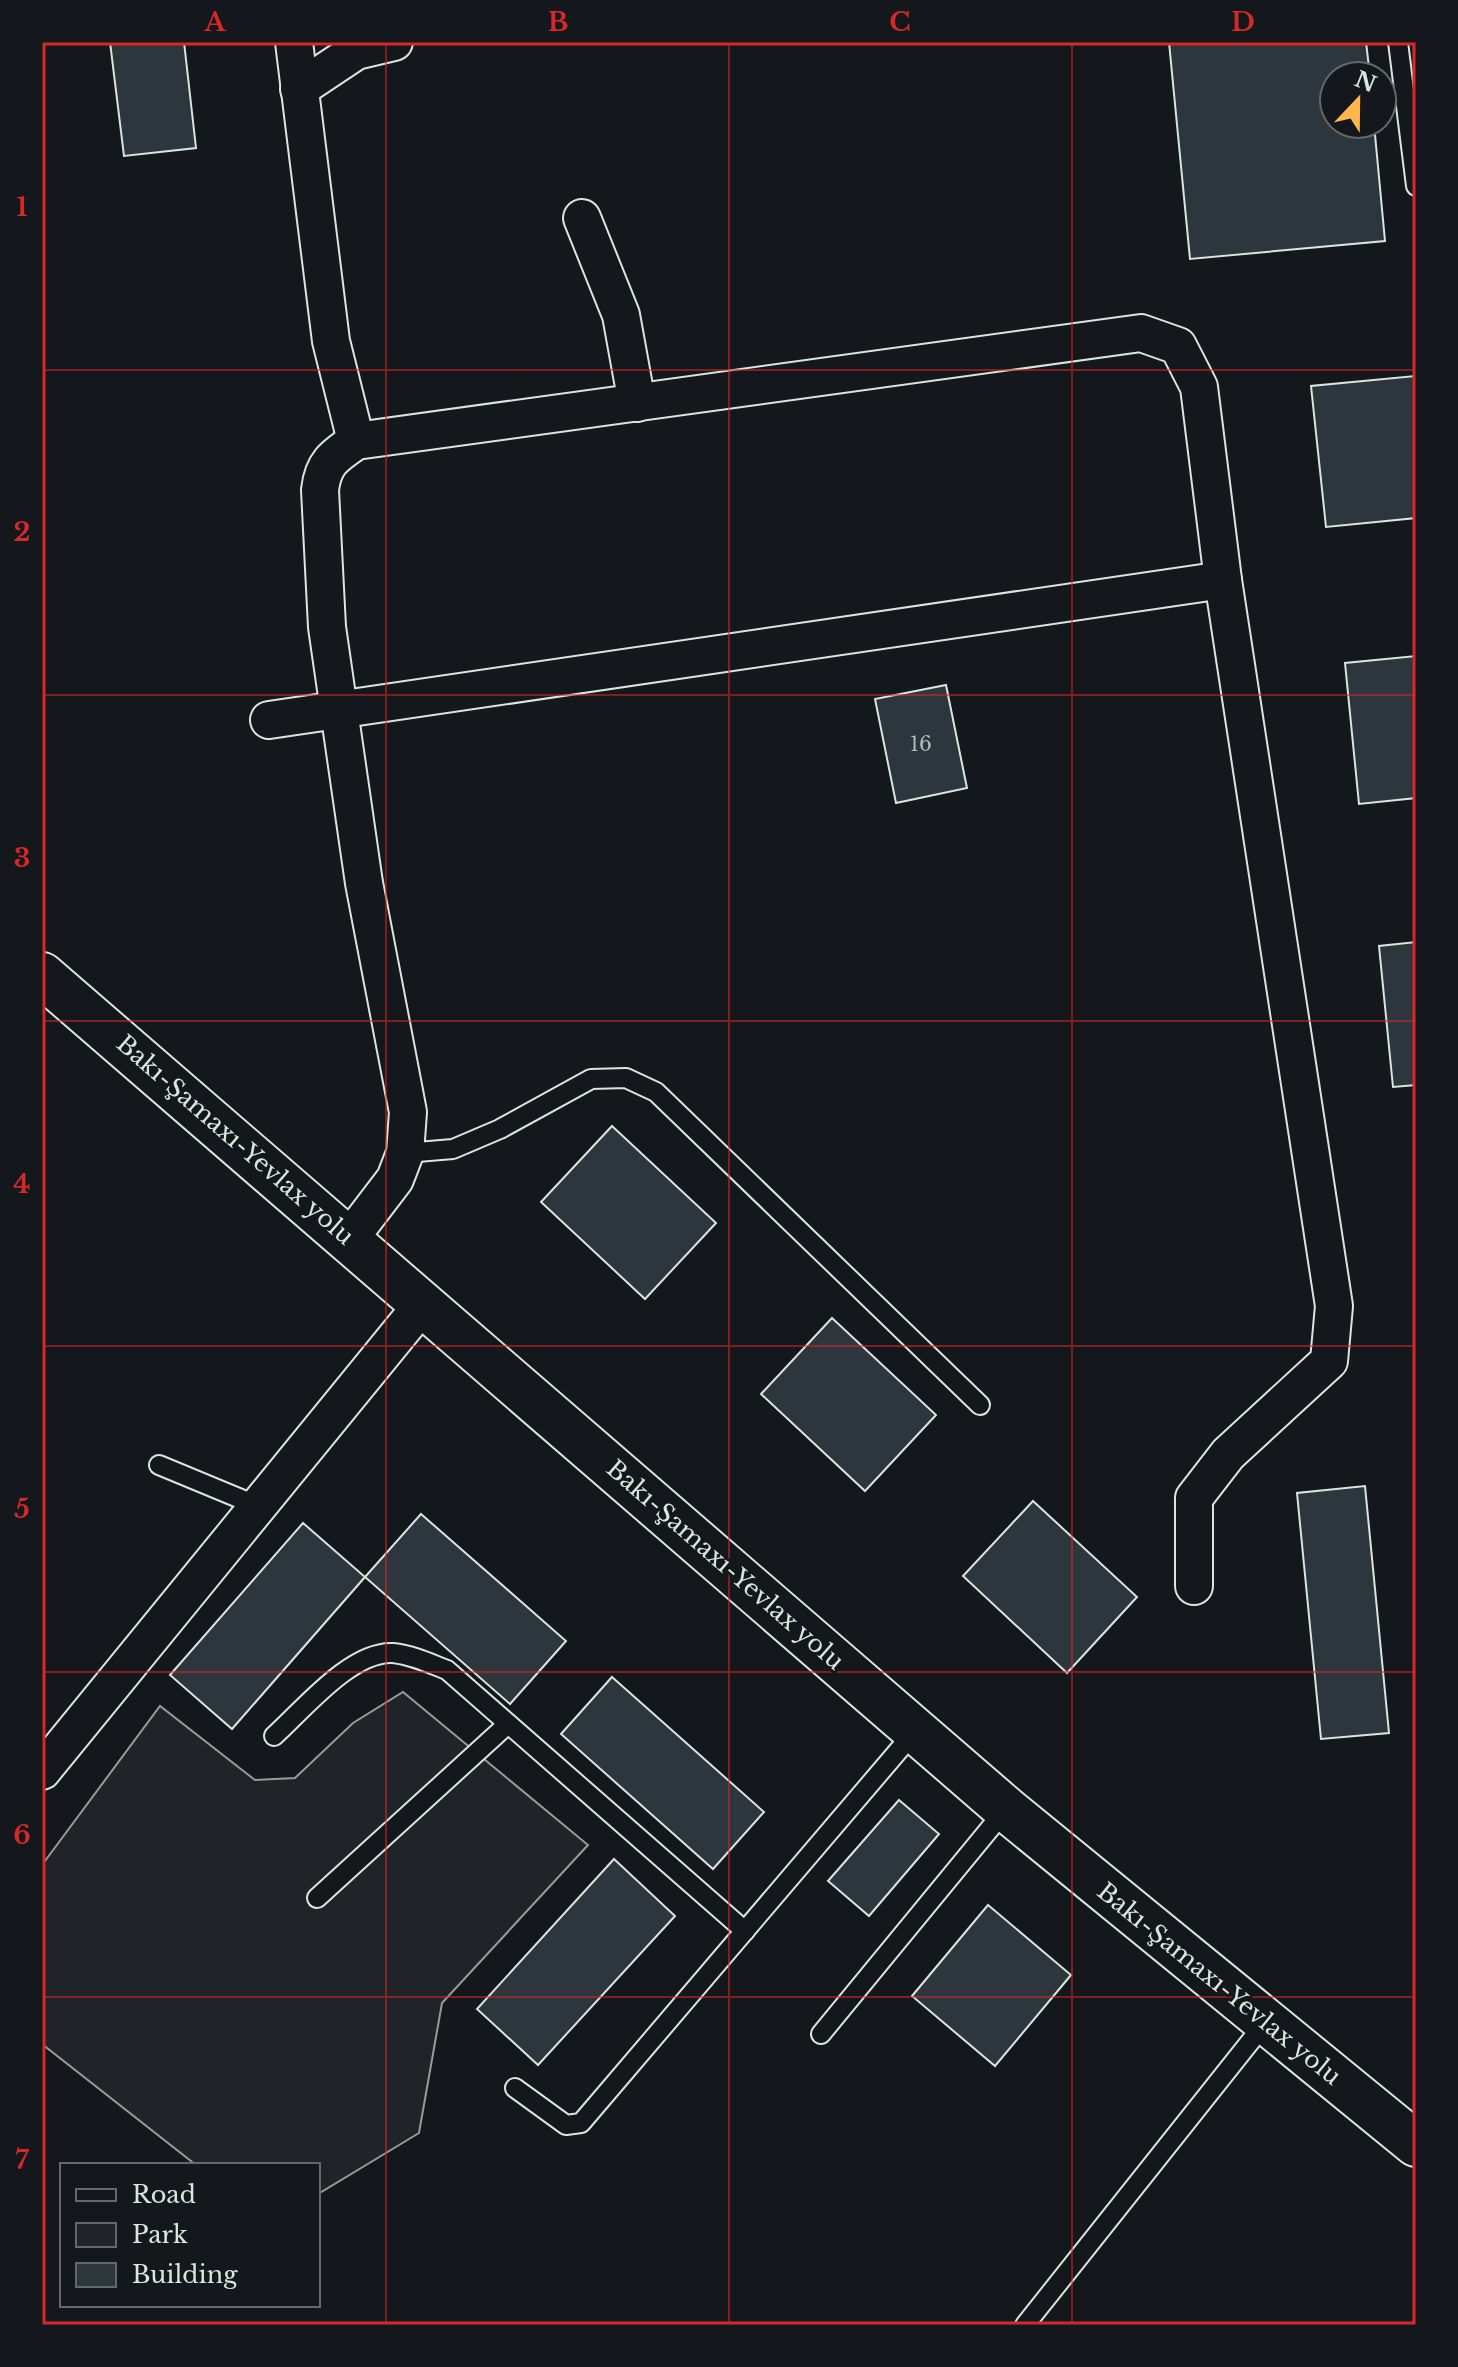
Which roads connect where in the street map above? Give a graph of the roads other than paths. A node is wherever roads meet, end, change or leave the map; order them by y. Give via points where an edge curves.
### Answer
1 (294, 42) edge
2 (394, 42) edge
3 (1398, 42) edge
4 (299, 89) junction
5 (1416, 186) edge
6 (582, 218) dead end
7 (637, 403) junction
8 (356, 441) junction
9 (1223, 580) junction
10 (339, 709) junction
11 (269, 720) dead end
12 (42, 975) edge
13 (405, 1153) junction
14 (350, 1238) junction
15 (423, 1304) junction
16 (980, 1405) dead end
17 (159, 1465) dead end
18 (258, 1506) junction
19 (1194, 1586) dead end
20 (508, 1724) junction
21 (916, 1730) junction
22 (274, 1736) dead end
23 (42, 1771) edge
24 (1006, 1809) junction
25 (317, 1898) dead end
26 (745, 1931) junction
27 (1265, 2023) junction
28 (821, 2034) dead end
29 (515, 2088) dead end
30 (1416, 2144) edge
31 (1025, 2325) edge

1 - 4 street
2 - 4 street via 356,51
3 - 5 lane
4 - 8 street via 331,341
6 - 7 street via 621,315
7 - 8 street
7 - 9 street via 1141,333 1178,346 1199,387
8 - 10 street via 322,470 320,490 327,627
9 - 10 street
9 - 19 street via 1334,1306 1329,1361 1228,1454 1194,1498
10 - 11 street
10 - 13 street via 364,883 408,1112
12 - 14 highway, Bakı-Şamaxı-Yevlax yolu
13 - 14 street via 395,1179
13 - 16 lane via 453,1149 591,1079 626,1078 656,1092
14 - 15 highway, Bakı-Şamaxı-Yevlax yolu
15 - 18 street
15 - 21 highway, Bakı-Şamaxı-Yevlax yolu
17 - 18 lane
18 - 23 street
20 - 22 lane via 447,1670 391,1653 359,1659
20 - 25 lane
20 - 26 lane
21 - 24 highway, Bakı-Şamaxı-Yevlax yolu
21 - 26 lane
24 - 27 highway, Bakı-Şamaxı-Yevlax yolu
24 - 28 lane
26 - 29 lane via 581,2123 566,2125
27 - 30 highway, Bakı-Şamaxı-Yevlax yolu
27 - 31 lane

